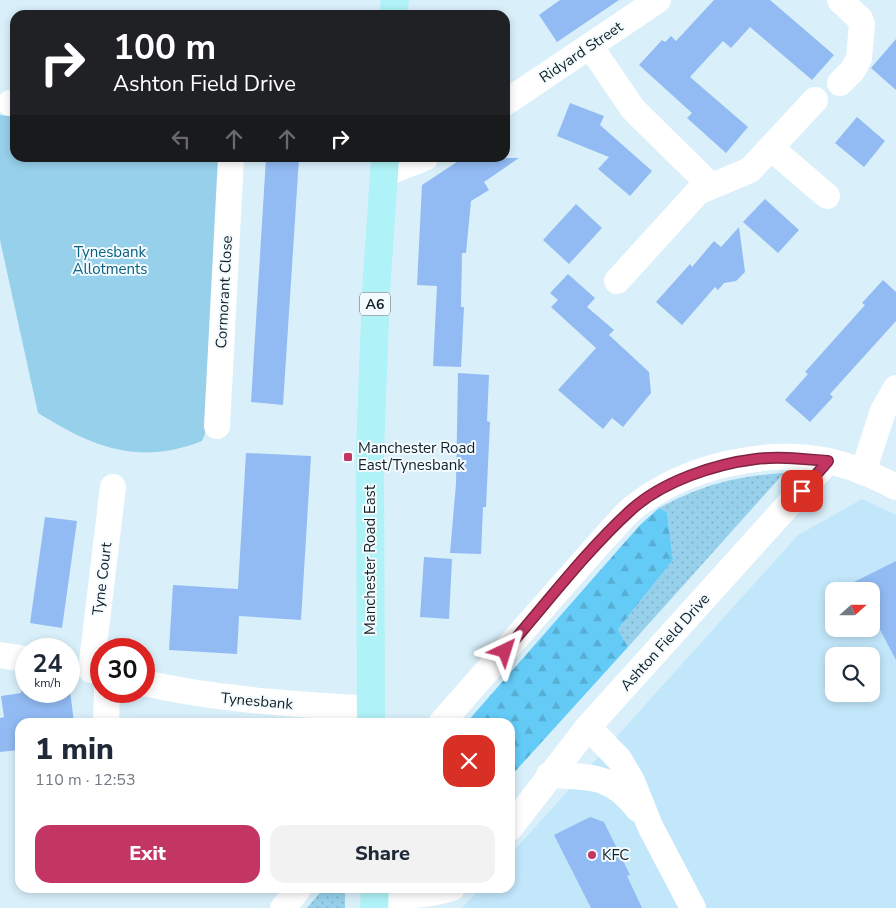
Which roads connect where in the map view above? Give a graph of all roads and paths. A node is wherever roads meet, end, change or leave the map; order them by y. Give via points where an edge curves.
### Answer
1 (658, 0) edge
2 (840, 0) edge
3 (590, 46) junction
4 (840, 83) dead end
5 (510, 100) edge
6 (814, 100) dead end
7 (771, 148) junction
8 (231, 162) edge
9 (404, 162) edge
10 (384, 166) edge
11 (710, 185) junction
12 (827, 196) dead end
13 (617, 281) dead end
14 (896, 388) edge
15 (217, 426) dead end
16 (828, 461) junction
17 (862, 472) junction
18 (114, 487) dead end
19 (896, 487) edge
20 (0, 655) edge
21 (15, 658) edge
22 (87, 670) edge
23 (155, 686) edge
24 (107, 703) edge
25 (371, 716) edge
26 (106, 718) edge
27 (446, 718) edge
28 (588, 727) junction
29 (549, 775) junction
30 (515, 821) edge
31 (650, 826) junction
32 (295, 893) edge
33 (436, 893) edge
34 (459, 893) edge
35 (375, 896) edge
36 (283, 908) edge
37 (447, 908) edge
38 (693, 908) edge

1 - 3 street, Ridyard Street
2 - 4 street via 862,24 859,58
3 - 5 street, Ridyard Street
3 - 11 street via 633,109
6 - 7 street
7 - 11 street via 750,170
7 - 12 street
8 - 15 street, Cormorant Close
9 - 10 street
10 - 25 main road, Manchester Road East / A6 via 370,451
11 - 13 street via 690,200
14 - 17 street via 883,411
16 - 17 street
16 - 27 street via 756,459 720,466 668,487 633,508
16 - 28 street, Ashton Field Drive
17 - 19 street
18 - 22 street, Tyne Court
20 - 21 street
23 - 25 street, Tynesbank via 191,694
24 - 26 street
28 - 29 street, Ashton Field Drive
28 - 31 street via 619,758
29 - 30 street, Ashton Field Drive
29 - 31 street via 606,780 630,799
31 - 38 street
32 - 36 street
33 - 35 street
34 - 37 street

